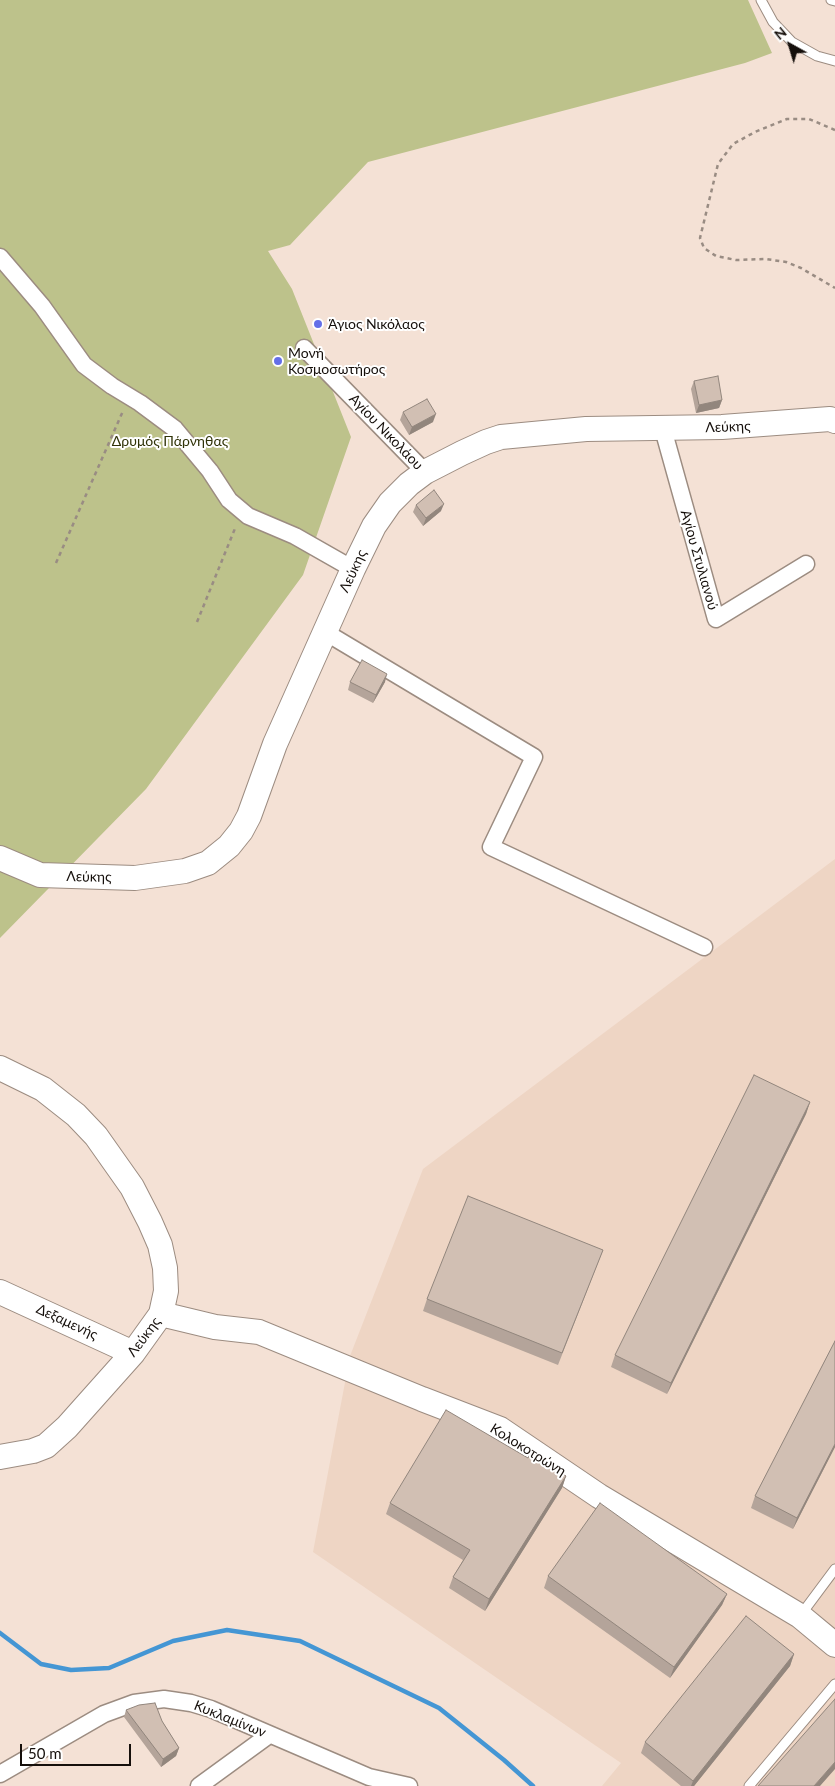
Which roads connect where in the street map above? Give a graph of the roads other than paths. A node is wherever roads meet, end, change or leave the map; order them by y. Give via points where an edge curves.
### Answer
1 (761, 0) edge
2 (831, 0) edge
3 (835, 1) edge
4 (835, 61) edge
5 (0, 257) edge
6 (304, 348) dead end
7 (835, 421) edge
8 (663, 429) junction
9 (425, 472) junction
10 (806, 564) dead end
11 (353, 569) junction
12 (325, 632) junction
13 (0, 858) edge
14 (704, 946) dead end
15 (0, 1068) edge
16 (0, 1292) edge
17 (161, 1314) junction
18 (133, 1353) junction
19 (0, 1457) edge
20 (835, 1569) edge
21 (800, 1616) junction
22 (835, 1645) edge
23 (835, 1684) edge
24 (269, 1735) junction
25 (0, 1774) edge
26 (199, 1786) edge
27 (409, 1786) edge
28 (749, 1786) edge

1 - 4 lane via 773,22 792,42 817,56
2 - 3 lane
5 - 11 street via 42,306 84,365 176,429 229,500 248,516 295,536
6 - 9 street, Αγίου Νικολάου
7 - 8 street, Λεύκης
8 - 9 street, Λεύκης via 586,429 501,437
8 - 10 street, Αγίου Στυλιανού via 716,619
9 - 11 street, Λεύκης via 390,503 374,526
11 - 12 street, Λεύκης
12 - 13 street, Λεύκης via 275,744 249,816 229,846 208,863 185,871 135,878 40,875
12 - 14 street via 534,757 491,847
15 - 17 street, Λεύκης via 43,1089 76,1115 96,1136 132,1187 160,1246 166,1291
16 - 18 street, Δεξαμενής
17 - 18 street, Λεύκης
17 - 21 street, Κολοκοτρώνη via 215,1327 259,1332 500,1429 599,1496
18 - 19 street, Λεύκης via 46,1446
20 - 21 lane
21 - 22 street, Κολοκοτρώνη
23 - 28 lane
24 - 25 street, Κυκλαμίνων via 191,1703 164,1699 143,1702 104,1714
24 - 26 street
24 - 27 street, Κυκλαμίνων via 369,1777

